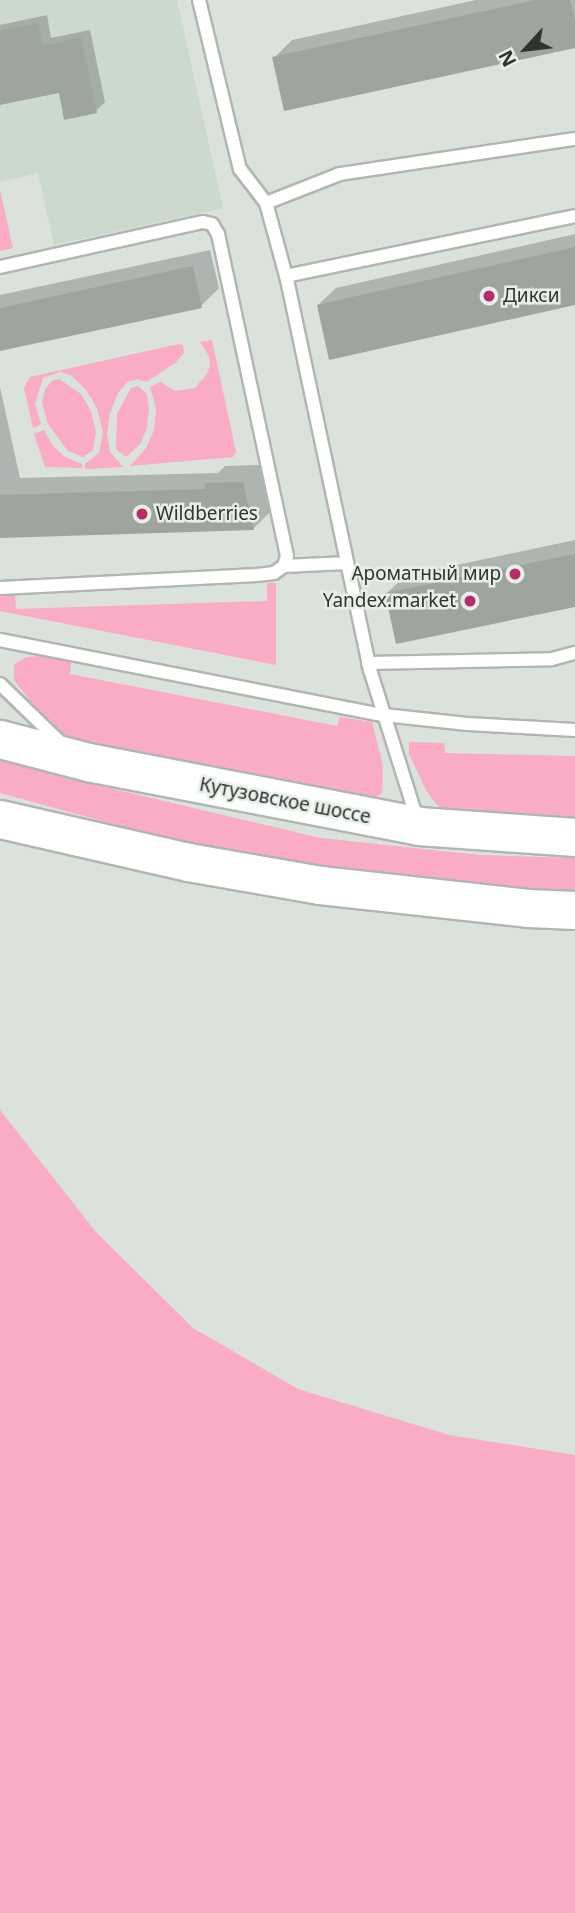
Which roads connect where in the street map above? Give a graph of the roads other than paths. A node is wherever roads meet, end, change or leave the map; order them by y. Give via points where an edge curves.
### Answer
1 (199, 0) edge
2 (575, 139) edge
3 (266, 203) junction
4 (575, 216) edge
5 (0, 267) edge
6 (286, 276) junction
7 (347, 563) junction
8 (284, 566) junction
9 (0, 588) edge
10 (0, 640) edge
11 (575, 653) edge
12 (368, 663) junction
13 (0, 684) edge
14 (384, 715) junction
15 (575, 730) edge
16 (0, 738) edge
17 (88, 762) junction
18 (0, 819) edge
19 (419, 826) junction
20 (575, 837) edge
21 (575, 910) edge

1 - 3 lane via 240,169
2 - 3 lane via 340,174
3 - 6 lane
4 - 6 lane
5 - 8 lane via 203,222 212,224 218,234 286,556
6 - 7 lane
7 - 8 lane
7 - 12 lane
8 - 9 lane via 257,575
10 - 14 lane
11 - 12 lane via 552,659
12 - 14 lane
13 - 17 lane via 62,744
14 - 15 lane
14 - 19 lane
16 - 17 main road, Кутузовское шоссе
17 - 19 main road, Кутузовское шоссе
18 - 21 main road via 188,863 320,885
19 - 20 main road, Кутузовское шоссе

